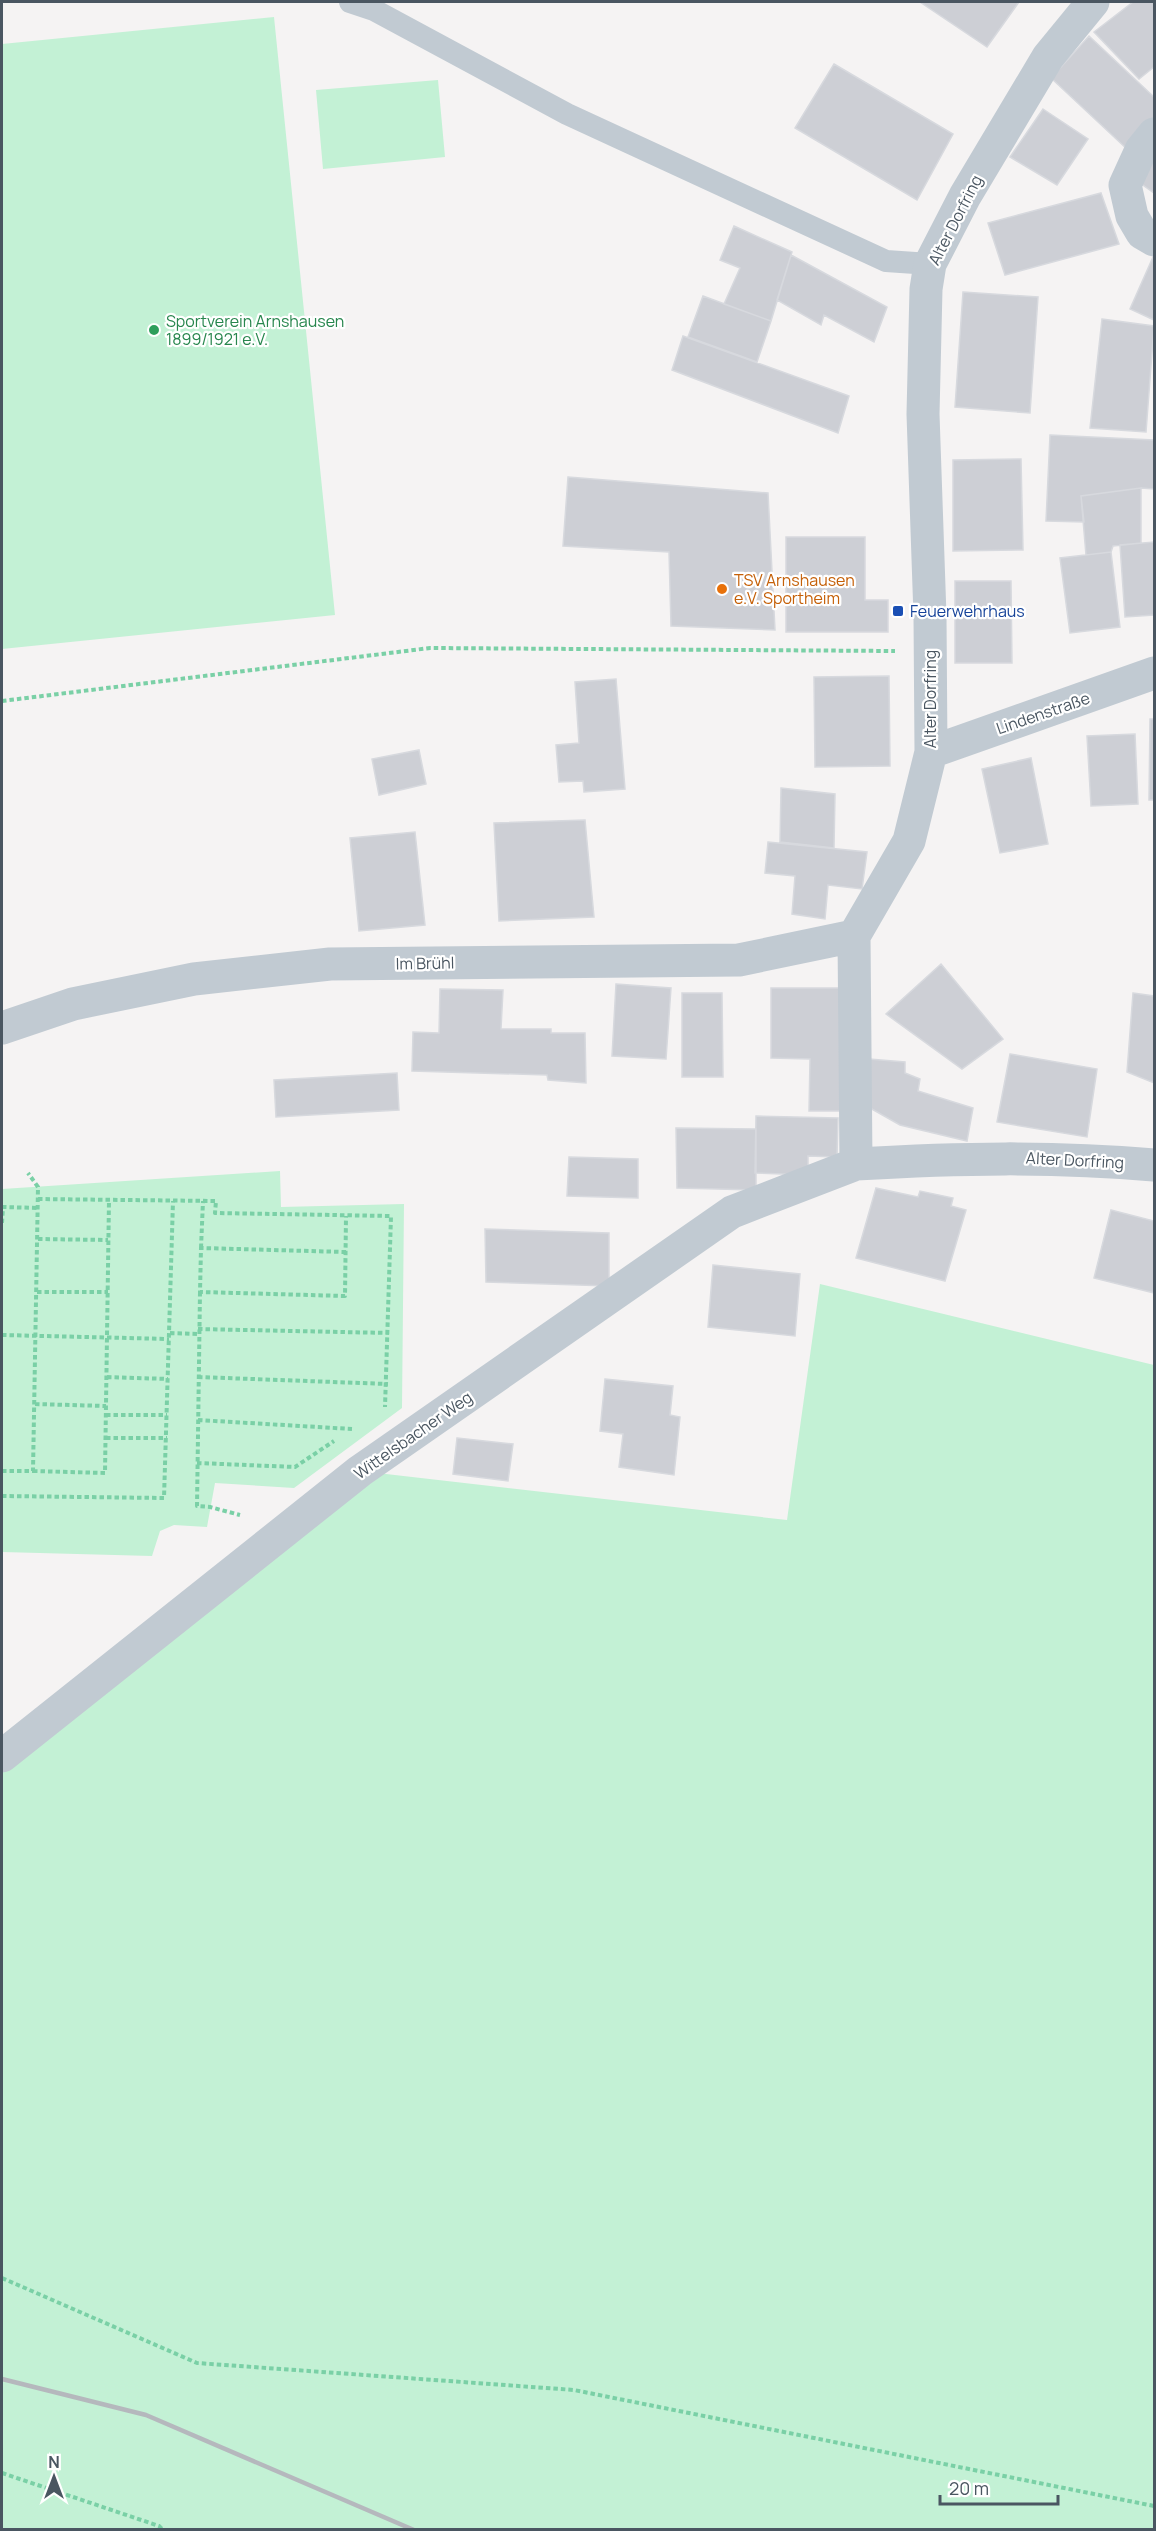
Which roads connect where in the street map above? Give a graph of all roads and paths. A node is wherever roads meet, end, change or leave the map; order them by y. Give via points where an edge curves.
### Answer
1 (350, 2) edge
2 (1093, 2) edge
3 (1155, 134) edge
4 (1155, 240) edge
5 (930, 264) junction
6 (931, 651) junction
7 (1155, 674) edge
8 (2, 701) edge
9 (931, 752) junction
10 (854, 936) junction
11 (2, 1028) edge
12 (856, 1164) junction
13 (1155, 1165) edge
14 (28, 1173) dead end
15 (39, 1199) junction
16 (109, 1200) junction
17 (173, 1201) junction
18 (203, 1201) junction
19 (38, 1208) junction
20 (346, 1216) junction
21 (2, 1223) edge
22 (38, 1239) junction
23 (108, 1240) junction
24 (201, 1248) junction
25 (346, 1252) junction
26 (37, 1292) junction
27 (108, 1292) junction
28 (200, 1292) junction
29 (198, 1331) junction
30 (170, 1333) junction
31 (389, 1333) junction
32 (2, 1335) edge
33 (36, 1336) junction
34 (107, 1337) junction
35 (169, 1339) junction
36 (106, 1377) junction
37 (198, 1377) junction
38 (168, 1379) junction
39 (388, 1384) junction
40 (35, 1404) junction
41 (106, 1406) junction
42 (378, 1411) dead end
43 (106, 1415) junction
44 (167, 1415) junction
45 (198, 1420) junction
46 (361, 1423) dead end
47 (352, 1429) junction
48 (106, 1438) junction
49 (166, 1438) junction
50 (197, 1463) junction
51 (2, 1471) edge
52 (33, 1471) junction
53 (2, 1496) edge
54 (240, 1515) dead end
55 (2, 1756) edge
56 (2, 2278) edge
57 (2, 2473) edge
58 (1155, 2506) edge
59 (162, 2529) edge

1 - 5 lane via 374,10 567,114 886,261
2 - 5 street, Alter Dorfring via 1048,57 965,196
3 - 4 street via 1141,150 1125,185 1132,216 1142,233
5 - 6 street, Alter Dorfring via 922,414
6 - 8 path via 430,648
6 - 9 street, Alter Dorfring
7 - 9 street, Lindenstraße
9 - 10 street, Alter Dorfring via 919,838
10 - 11 street, Im Brühl via 739,960 330,964 194,979 73,1004
10 - 12 street
12 - 13 street, Alter Dorfring via 1021,1157
12 - 55 street, Wittelsbacher Weg via 732,1212 360,1471
14 - 15 path via 39,1187
15 - 16 path
15 - 19 path
16 - 17 path
16 - 23 path
17 - 18 path
17 - 30 path
18 - 20 path via 216,1201 215,1213
18 - 24 path
19 - 21 path via 3,1207
19 - 22 path
20 - 25 path
20 - 31 path via 391,1216
22 - 23 path
22 - 26 path
23 - 27 path
24 - 25 path
24 - 28 path
25 - 28 path via 345,1296
26 - 27 path
26 - 33 path
27 - 34 path
28 - 29 path
29 - 30 path
29 - 31 path
29 - 37 path
30 - 35 path
31 - 39 path
32 - 33 path
33 - 34 path
33 - 40 path
34 - 35 path
34 - 36 path
35 - 38 path
36 - 38 path
36 - 41 path
37 - 39 path
37 - 45 path
38 - 44 path
39 - 42 path via 387,1406
40 - 41 path
40 - 52 path
41 - 43 path
43 - 44 path
43 - 48 path
44 - 49 path
45 - 47 path
45 - 50 path
46 - 47 path
47 - 50 path via 295,1467
48 - 49 path
48 - 52 path via 105,1473
49 - 53 path via 164,1498
50 - 54 path via 196,1506
51 - 52 path
56 - 58 path via 197,2363 573,2391
57 - 59 path

